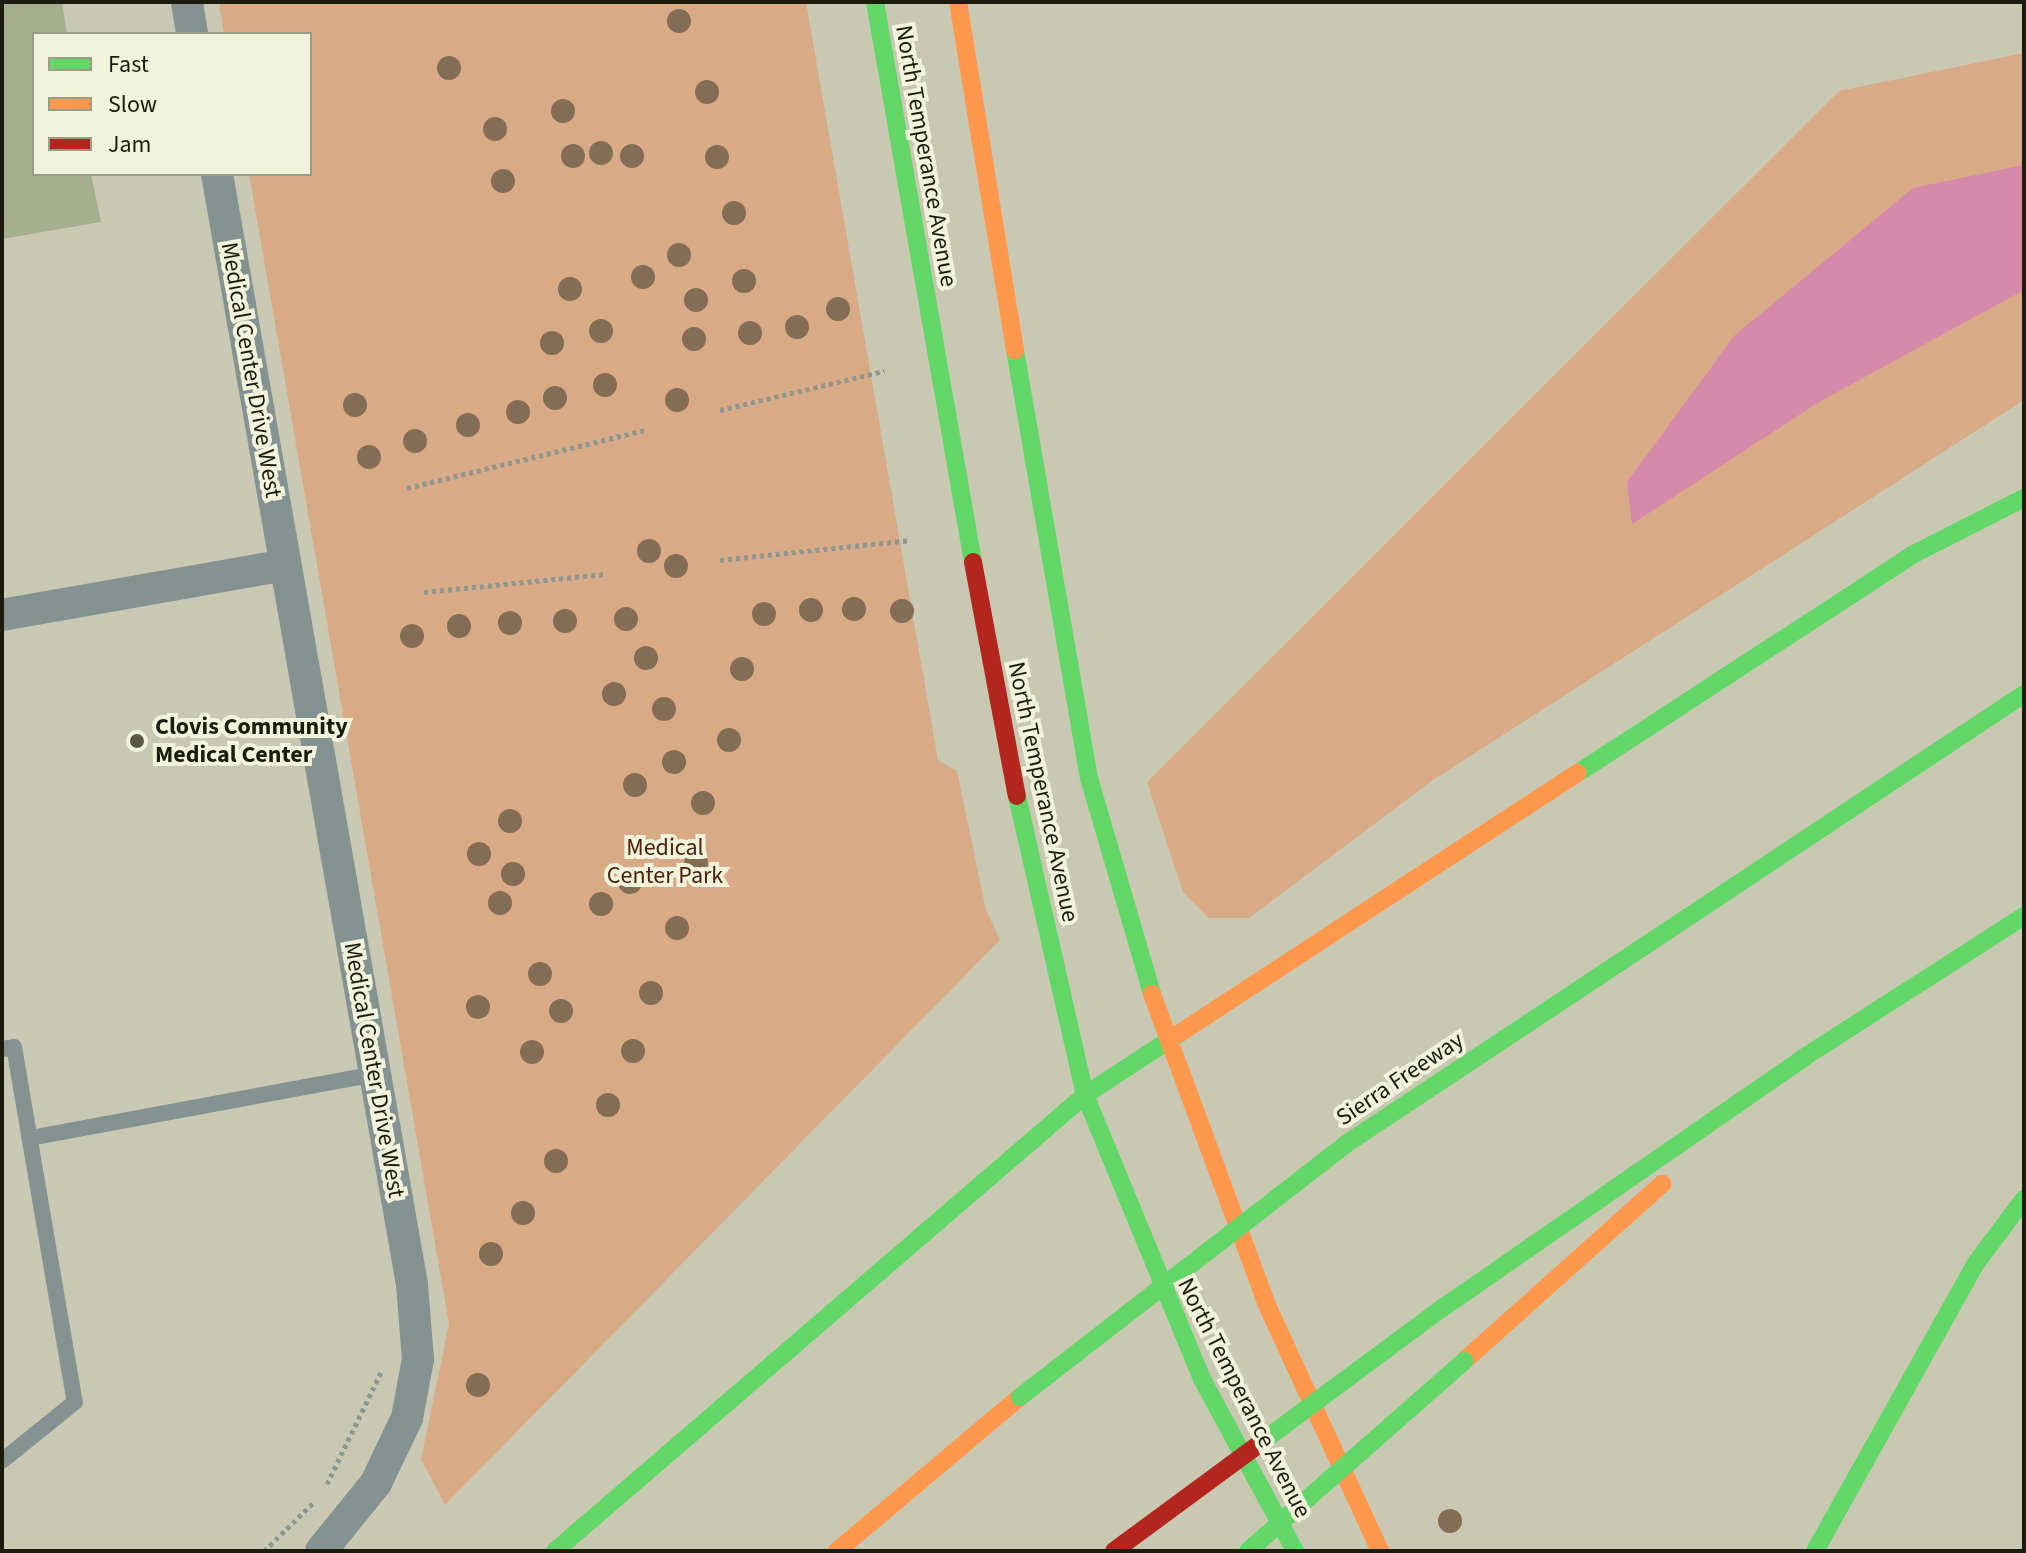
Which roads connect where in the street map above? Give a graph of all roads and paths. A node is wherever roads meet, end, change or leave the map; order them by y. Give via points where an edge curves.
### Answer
1 (187, 2) edge
2 (875, 2) edge
3 (958, 2) edge
4 (192, 32) edge
5 (217, 176) edge
6 (884, 371) dead end
7 (720, 410) dead end
8 (645, 430) dead end
9 (407, 488) dead end
10 (2024, 498) edge
11 (909, 540) dead end
12 (720, 560) dead end
13 (286, 565) junction
14 (605, 574) dead end
15 (424, 592) dead end
16 (2, 615) edge
17 (2024, 694) edge
18 (2024, 916) edge
19 (1165, 1041) junction
20 (2, 1049) edge
21 (1806, 1056) junction
22 (375, 1074) junction
23 (1085, 1095) junction
24 (30, 1138) junction
25 (2024, 1199) edge
26 (376, 1372) dead end
27 (2, 1461) edge
28 (264, 1551) edge
29 (321, 1551) edge
30 (555, 1551) edge
31 (837, 1551) edge
32 (1114, 1551) edge
33 (1248, 1551) edge
34 (1295, 1551) edge
35 (1380, 1551) edge
36 (1815, 1551) edge

1 - 4 street
2 - 23 main road, North Temperance Avenue via 1005,742
3 - 19 main road, North Temperance Avenue via 1089,778
5 - 13 street, Medical Center Drive West
6 - 7 path
8 - 9 path
10 - 19 main road via 1912,555 1259,988
11 - 12 path
13 - 16 street
13 - 22 street, Medical Center Drive West
14 - 15 path
17 - 31 main road, Sierra Freeway, bridge via 1346,1144 1020,1397
18 - 21 main road
19 - 23 main road
19 - 35 main road, North Temperance Avenue via 1266,1303
20 - 24 lane via 14,1047
21 - 32 main road, bridge via 1441,1309
21 - 33 main road, bridge
22 - 24 lane
22 - 29 street, Medical Center Drive West via 418,1359 407,1418 376,1483
23 - 30 main road
23 - 34 main road, North Temperance Avenue via 1202,1379
24 - 27 lane via 75,1402
25 - 36 main road via 1976,1263
26 - 28 path via 347,1455 319,1496

